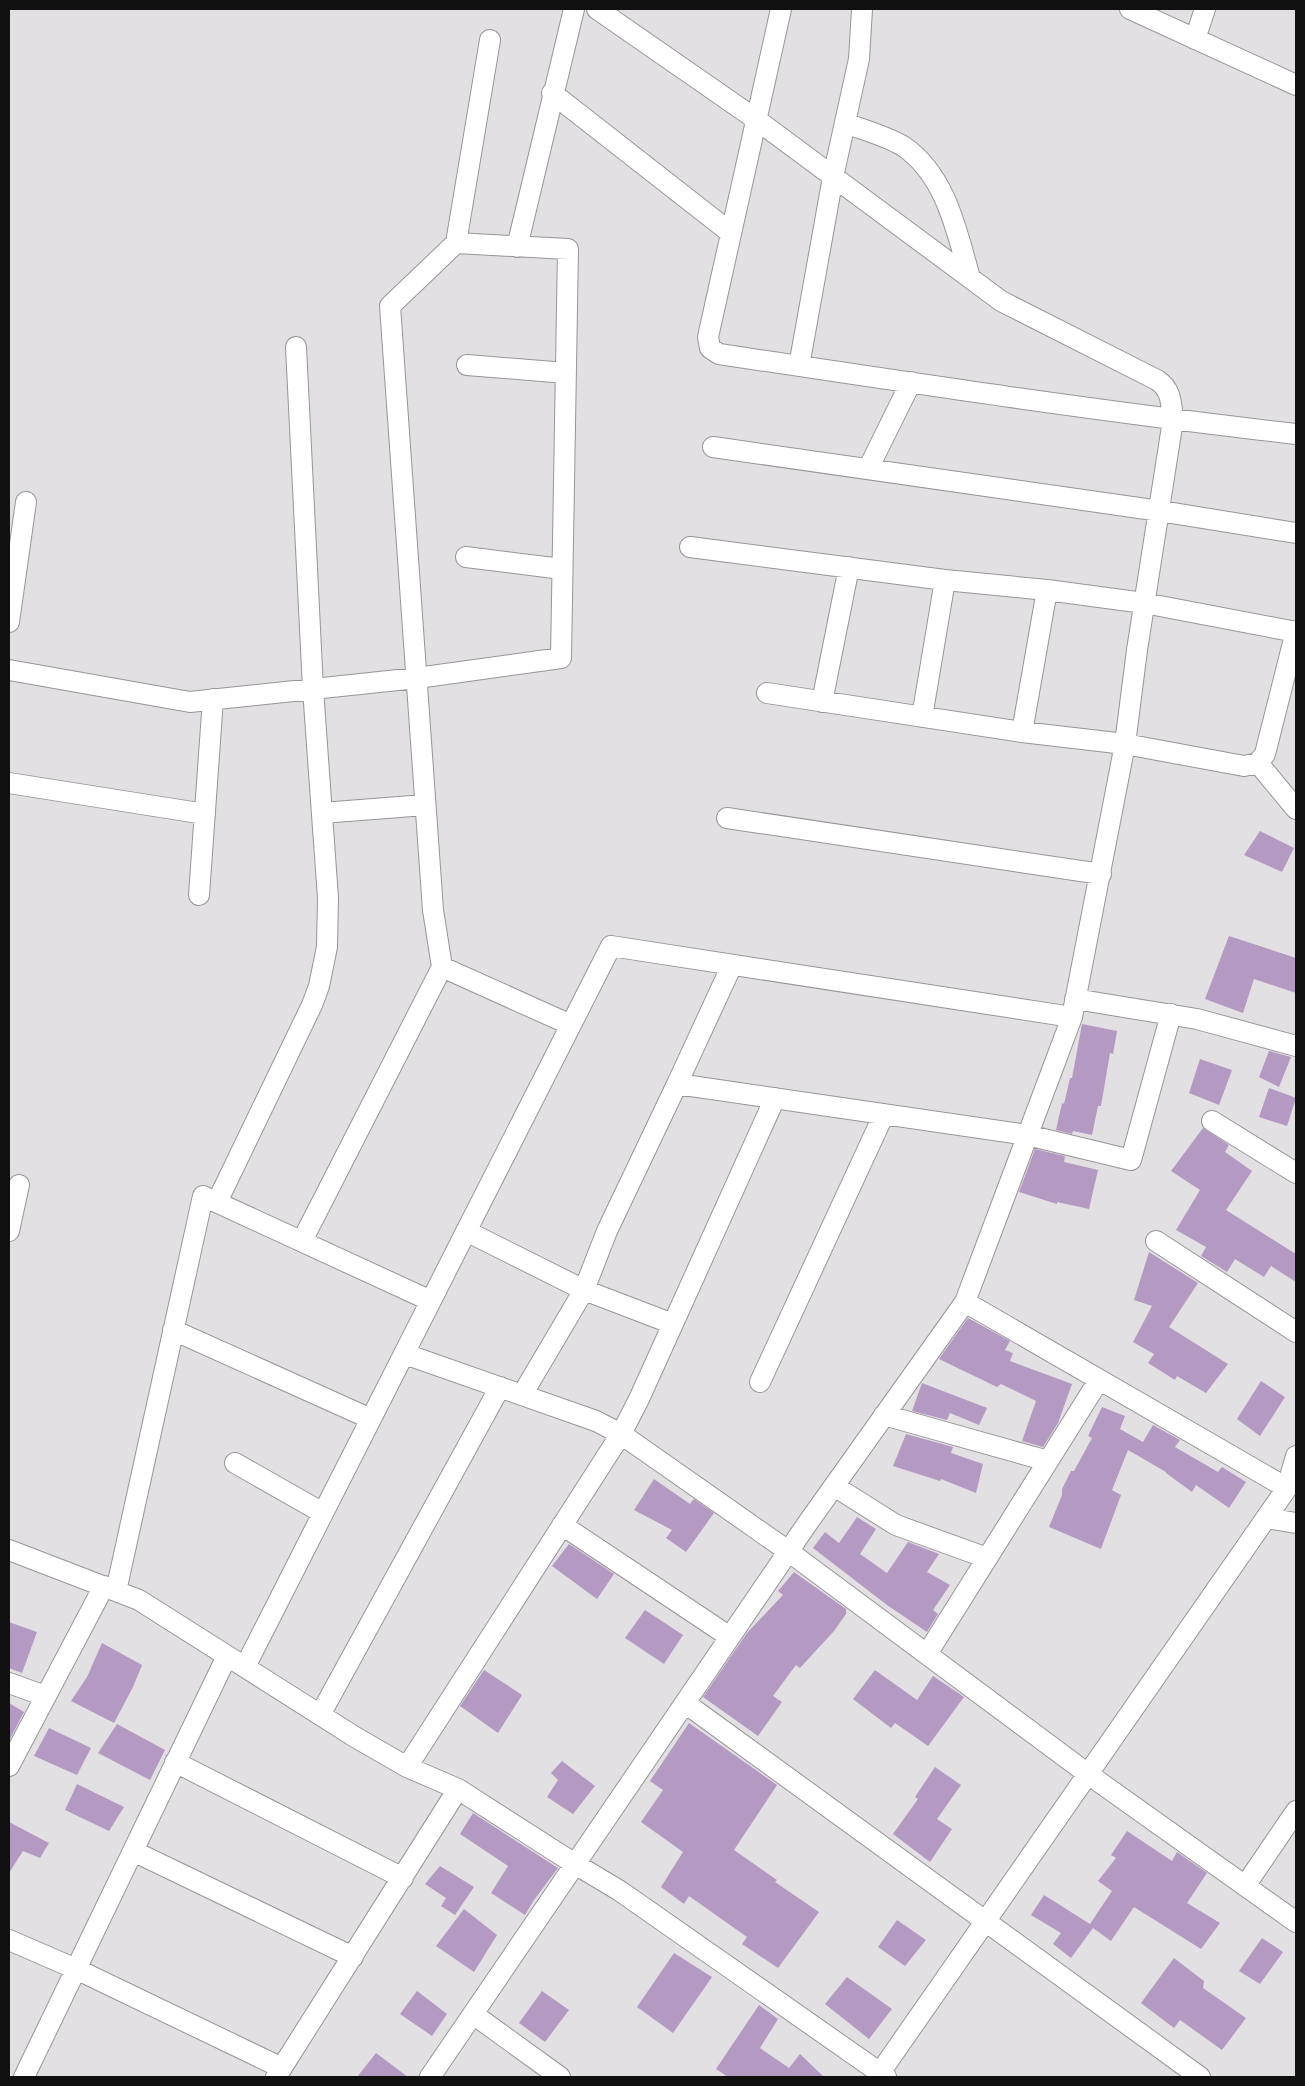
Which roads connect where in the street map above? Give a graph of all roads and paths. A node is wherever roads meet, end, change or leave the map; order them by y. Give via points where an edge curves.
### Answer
1 (574, 9) edge
2 (781, 9) edge
3 (862, 9) edge
4 (1130, 9) edge
5 (1205, 9) edge
6 (606, 11) edge
7 (1195, 39) junction
8 (490, 40) dead end
9 (1296, 85) edge
10 (552, 93) junction
11 (757, 120) junction
12 (845, 123) junction
13 (833, 177) junction
14 (731, 233) junction
15 (456, 243) junction
16 (516, 247) junction
17 (970, 278) junction
18 (296, 347) dead end
19 (467, 365) dead end
20 (799, 366) junction
21 (566, 373) junction
22 (911, 382) junction
23 (1173, 420) junction
24 (1296, 434) edge
25 (713, 448) dead end
26 (868, 470) junction
27 (26, 502) dead end
28 (1160, 511) junction
29 (1296, 533) edge
30 (690, 547) dead end
31 (466, 557) dead end
32 (848, 567) junction
33 (562, 568) junction
34 (12, 578) edge
35 (945, 580) junction
36 (1047, 590) junction
37 (1144, 603) junction
38 (9, 622) edge
39 (1296, 632) edge
40 (9, 670) edge
41 (417, 678) junction
42 (313, 689) junction
43 (767, 693) dead end
44 (213, 699) junction
45 (822, 702) junction
46 (922, 717) junction
47 (1022, 732) junction
48 (1126, 744) junction
49 (1258, 764) junction
50 (9, 782) edge
51 (425, 805) junction
52 (1296, 809) edge
53 (322, 813) junction
54 (205, 814) junction
55 (727, 818) dead end
56 (1101, 874) junction
57 (200, 895) dead end
58 (732, 965) junction
59 (442, 967) junction
60 (1074, 1008) junction
61 (1171, 1014) junction
62 (571, 1025) junction
63 (1296, 1046) edge
64 (677, 1084) junction
65 (774, 1098) junction
66 (884, 1114) junction
67 (1212, 1121) dead end
68 (1027, 1135) junction
69 (1296, 1172) edge
70 (19, 1185) dead end
71 (217, 1202) junction
72 (9, 1231) edge
73 (466, 1231) junction
74 (1156, 1240) dead end
75 (302, 1241) junction
76 (584, 1290) junction
77 (431, 1301) junction
78 (964, 1302) junction
79 (672, 1324) junction
80 (174, 1330) junction
81 (1296, 1332) edge
82 (405, 1354) junction
83 (1099, 1380) junction
84 (760, 1382) dead end
85 (500, 1387) junction
86 (522, 1395) junction
87 (884, 1414) junction
88 (371, 1419) junction
89 (621, 1434) junction
90 (1296, 1456) edge
91 (1048, 1461) junction
92 (235, 1463) dead end
93 (834, 1486) junction
94 (1287, 1488) junction
95 (323, 1513) junction
96 (1266, 1518) junction
97 (1296, 1524) edge
98 (562, 1525) junction
99 (9, 1550) edge
100 (788, 1551) junction
101 (988, 1558) junction
102 (110, 1589) junction
103 (730, 1637) junction
104 (927, 1654) junction
105 (227, 1656) junction
106 (245, 1667) junction
107 (9, 1683) edge
108 (45, 1696) junction
109 (685, 1703) junction
110 (320, 1715) junction
111 (175, 1762) junction
112 (9, 1766) edge
113 (407, 1767) junction
114 (1088, 1774) junction
115 (458, 1790) junction
116 (1296, 1811) edge
117 (133, 1851) junction
118 (575, 1864) junction
119 (403, 1878) junction
120 (1245, 1886) junction
121 (986, 1921) junction
122 (1296, 1922) edge
123 (9, 1940) edge
124 (353, 1957) junction
125 (76, 1969) junction
126 (473, 2014) junction
127 (279, 2072) edge
128 (881, 2076) edge
129 (24, 2077) edge
130 (430, 2077) edge
131 (559, 2077) edge
132 (1200, 2077) edge

1 - 10 street
2 - 11 street
3 - 12 street via 859,59
4 - 7 street
5 - 7 street
6 - 11 street
7 - 9 street
8 - 15 street
10 - 14 street
10 - 16 street
11 - 13 street
11 - 14 street
12 - 13 street
12 - 17 street via 901,145 924,167 947,203
13 - 17 street
13 - 20 street
14 - 20 street via 708,337 710,348 719,354
15 - 16 street
15 - 41 street via 390,306
16 - 21 street via 568,249
17 - 23 street via 1010,306 1166,386 1170,392
18 - 42 street
19 - 21 street
20 - 22 street
21 - 33 street
22 - 23 street
22 - 26 street
23 - 24 street
23 - 28 street
25 - 26 street
26 - 28 street
27 - 34 street
28 - 29 street
28 - 37 street
30 - 32 street
31 - 33 street
32 - 35 street
32 - 45 street
33 - 41 street via 561,658
34 - 38 street
35 - 36 street
35 - 46 street
36 - 37 street
36 - 47 street
37 - 39 street
37 - 48 street
39 - 49 street via 1265,754
40 - 44 street via 190,702
41 - 42 street
41 - 51 street
42 - 44 street
42 - 53 street
43 - 45 street
44 - 54 street
45 - 46 street
46 - 47 street
47 - 48 street
48 - 49 street via 1244,766
48 - 56 street
49 - 52 street
50 - 54 street
51 - 53 street
51 - 59 street via 433,910
53 - 71 street via 328,924 319,986
54 - 57 street
55 - 56 street
56 - 60 street
58 - 60 street
58 - 62 street via 611,946
58 - 64 street
59 - 62 street
59 - 75 street
60 - 61 street
60 - 68 street
61 - 63 street
61 - 68 street via 1131,1160
62 - 73 street
64 - 65 street
64 - 76 street via 607,1231
65 - 66 street
65 - 79 street
66 - 68 street
66 - 84 street
67 - 69 street
68 - 78 street
70 - 72 street
71 - 75 street
71 - 80 street via 203,1196
73 - 76 street
73 - 77 street
74 - 81 street
75 - 77 street
76 - 79 street
76 - 86 street
77 - 82 street
78 - 83 street
78 - 87 street
79 - 89 street
80 - 88 street
80 - 102 street
82 - 85 street
82 - 88 street
83 - 91 street
83 - 94 street
85 - 86 street
85 - 110 street
86 - 89 street via 596,1421
87 - 91 street
87 - 93 street
88 - 95 street
89 - 98 street
89 - 100 street
90 - 94 street
91 - 101 street
92 - 95 street
93 - 100 street
93 - 101 street via 896,1525
94 - 96 street
95 - 106 street
96 - 97 street
96 - 114 street
98 - 103 street
98 - 113 street
99 - 102 street
100 - 103 street
100 - 104 street
101 - 104 street
102 - 105 street via 139,1600
102 - 108 street
103 - 109 street
104 - 114 street
105 - 106 street
105 - 111 street
106 - 110 street
107 - 108 street
108 - 112 street
109 - 118 street
109 - 121 street
110 - 113 street
111 - 117 street
111 - 119 street
113 - 115 street
114 - 120 street
114 - 121 street
115 - 118 street
115 - 119 street
116 - 120 street
117 - 124 street
117 - 125 street
118 - 126 street
118 - 128 street via 620,1891
119 - 124 street
120 - 122 street
121 - 128 street
121 - 132 street
123 - 125 street
124 - 127 street
125 - 127 street
125 - 129 street
126 - 130 street
126 - 131 street

